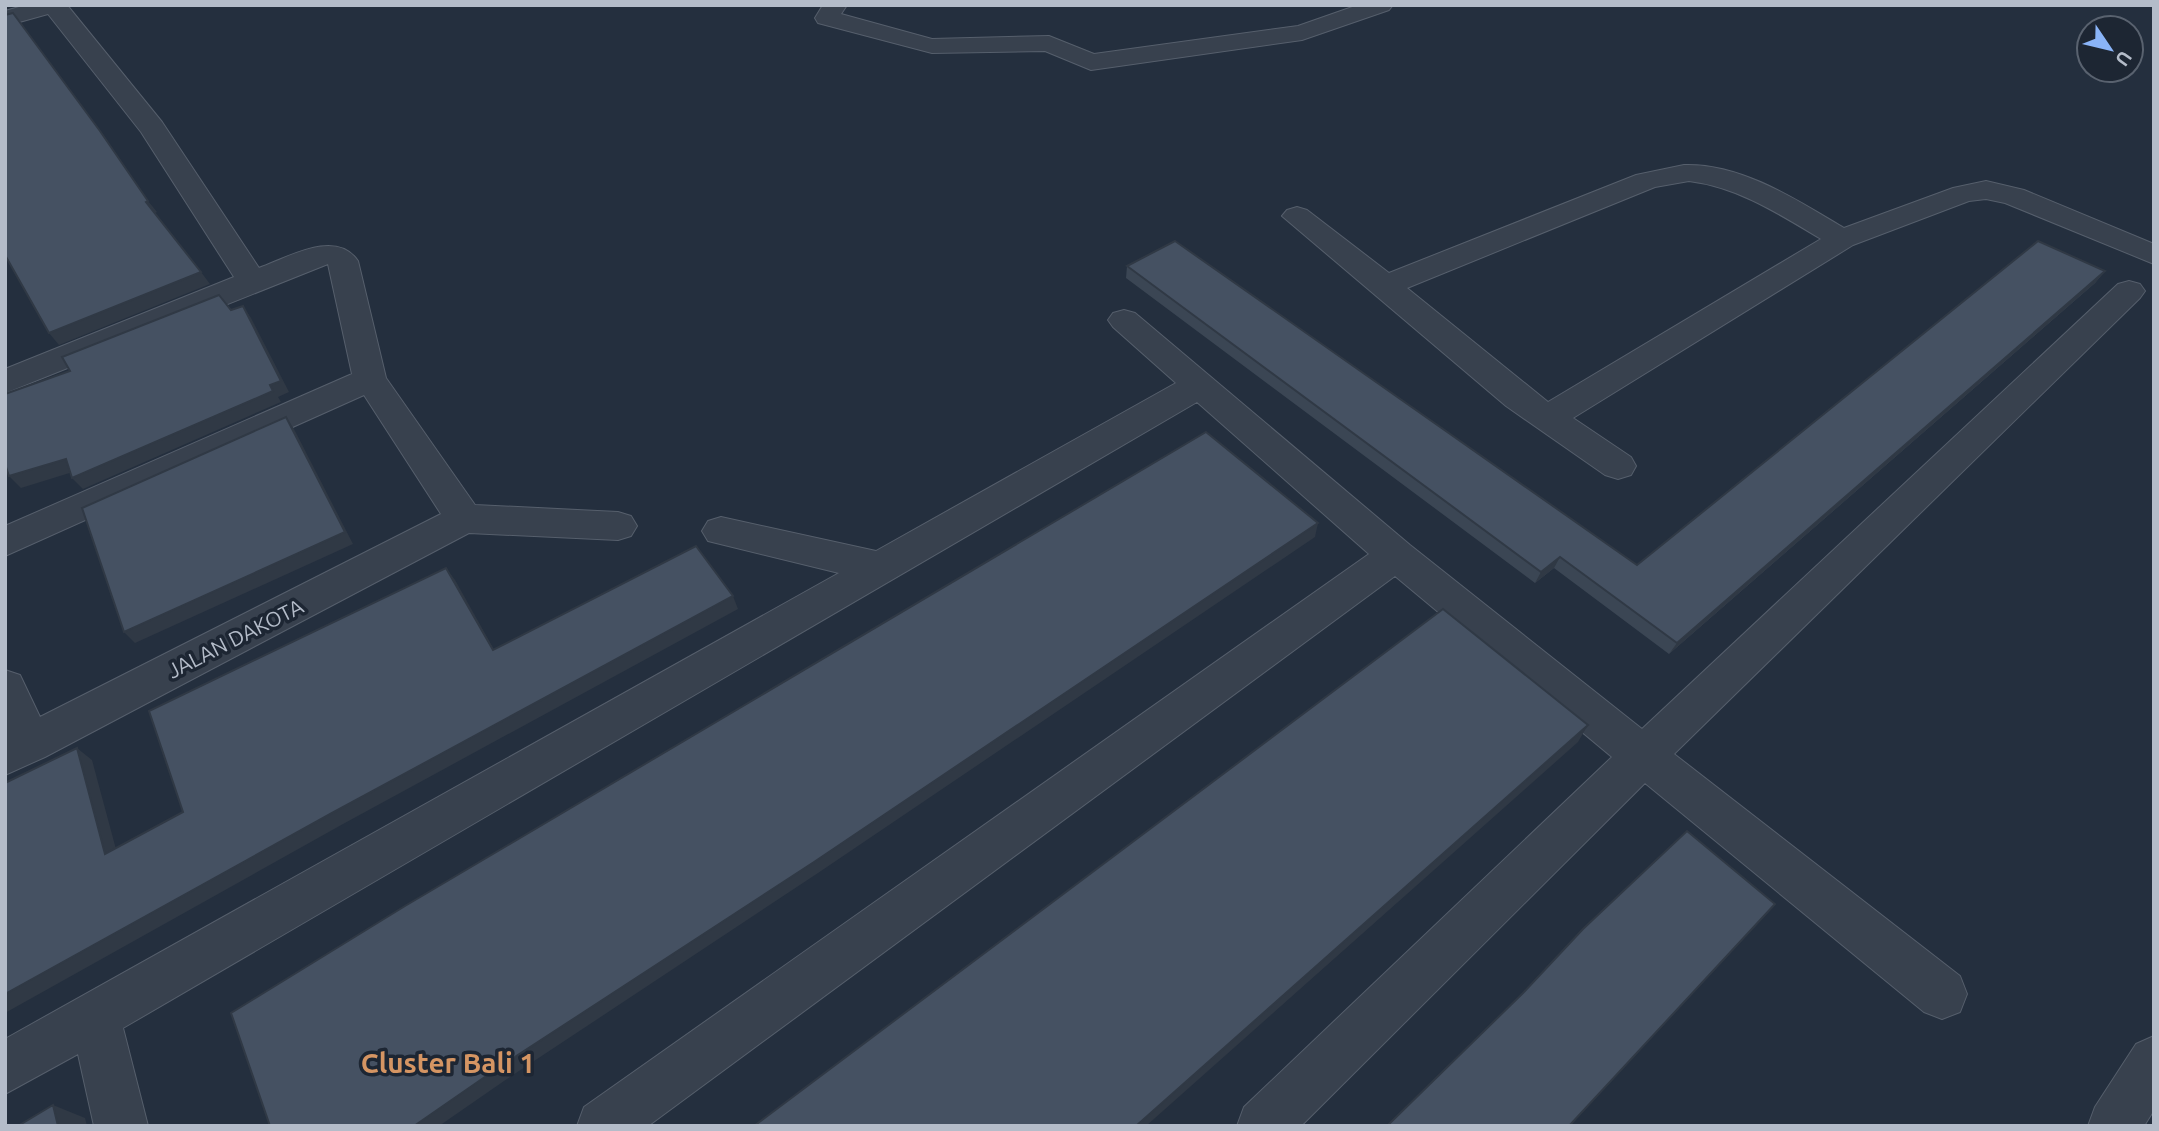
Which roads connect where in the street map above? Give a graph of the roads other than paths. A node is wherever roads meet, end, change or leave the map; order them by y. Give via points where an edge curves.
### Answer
1 (53, 5) edge
2 (835, 5) edge
3 (1381, 5) edge
4 (5, 19) edge
5 (1297, 216) dead end
6 (1842, 239) junction
7 (2154, 254) edge
8 (252, 281) junction
9 (1385, 286) junction
10 (2129, 291) dead end
11 (1124, 320) dead end
12 (370, 379) junction
13 (5, 382) edge
14 (1200, 385) junction
15 (1547, 418) junction
16 (1618, 466) dead end
17 (464, 519) junction
18 (618, 526) dead end
19 (721, 531) dead end
20 (5, 542) edge
21 (1396, 555) junction
22 (883, 568) junction
23 (5, 687) edge
24 (18, 750) edge
25 (1643, 756) junction
26 (1942, 994) dead end
27 (95, 1017) junction
28 (2154, 1062) edge
29 (5, 1068) edge
30 (121, 1126) edge
31 (603, 1126) edge
32 (1263, 1126) edge
33 (2114, 1126) edge

1 - 4 street
1 - 8 street via 152,128
2 - 3 street via 827,18 932,46 1049,43 1091,62 1303,33
5 - 9 street
6 - 7 street via 1986,190 2014,196
6 - 9 street via 1725,179 1687,173 1646,181
6 - 15 street
8 - 12 street via 326,254 337,256 343,261
8 - 13 street
9 - 15 street
10 - 25 street
11 - 14 street
12 - 17 street
12 - 20 street
14 - 21 street
14 - 22 street
15 - 16 street
17 - 18 street
17 - 24 street, JALAN DAKOTA
19 - 22 street
21 - 25 street
21 - 31 street
22 - 27 street
23 - 24 street
25 - 26 street
25 - 32 street
27 - 29 street
27 - 30 street
28 - 33 street

